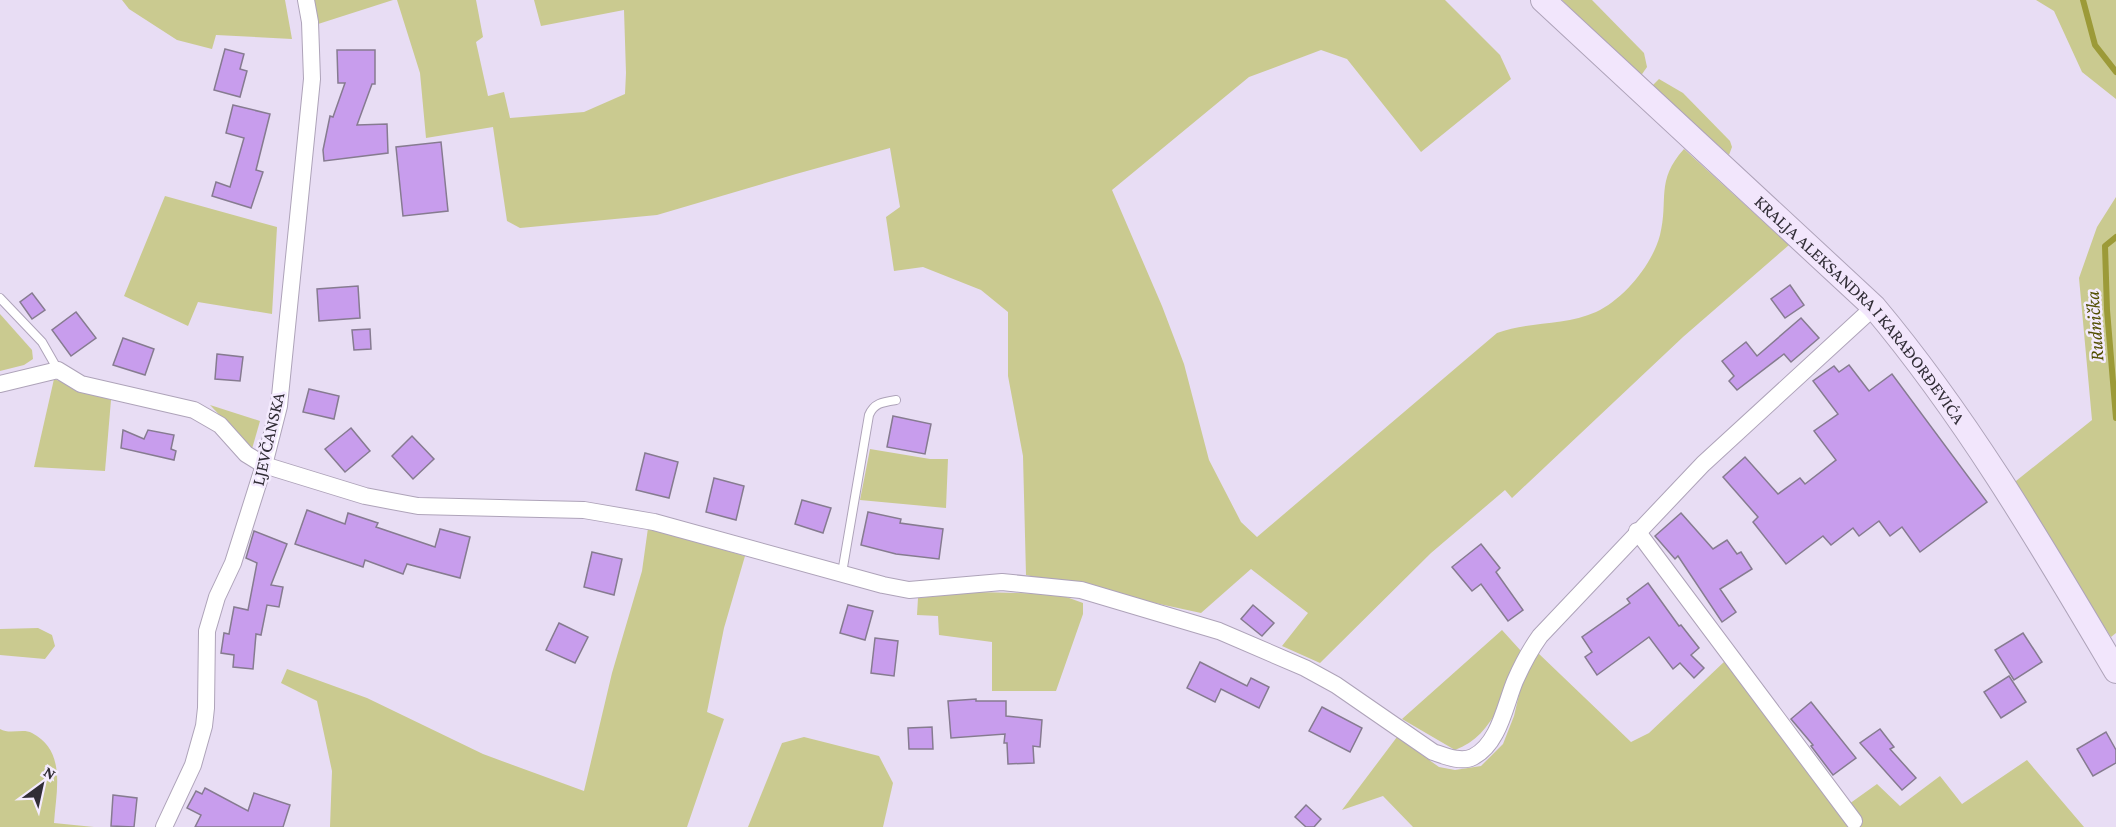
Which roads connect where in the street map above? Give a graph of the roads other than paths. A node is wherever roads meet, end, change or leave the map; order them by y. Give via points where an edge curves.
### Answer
1 (306, 0) edge
2 (1543, 0) edge
3 (0, 298) edge
4 (1874, 308) junction
5 (58, 370) junction
6 (0, 384) edge
7 (896, 400) dead end
8 (264, 465) junction
9 (1637, 531) junction
10 (842, 573) junction
11 (2116, 671) edge
12 (1854, 821) dead end
13 (164, 827) edge

1 - 8 street, LJEVČANSKA via 312,79 279,406
2 - 4 street, KRALJA ALEKSANDRA I KARAĐORĐEVIĆA
3 - 5 lane via 42,342
4 - 9 street via 1703,464
4 - 11 street, KRALJA ALEKSANDRA I KARAĐORĐEVIĆA via 1902,340 1996,474
5 - 6 street
5 - 8 street via 81,384 194,410 220,424 246,454
7 - 10 lane via 879,403 869,416
8 - 10 street via 365,496 418,506 584,510 654,522
8 - 13 street, LJEVČANSKA via 207,631 204,726 193,765
9 - 10 street via 1540,636 1527,654 1493,738 1467,759 1433,752 1336,685 1219,631 1081,590 1002,582 909,590
9 - 12 street

